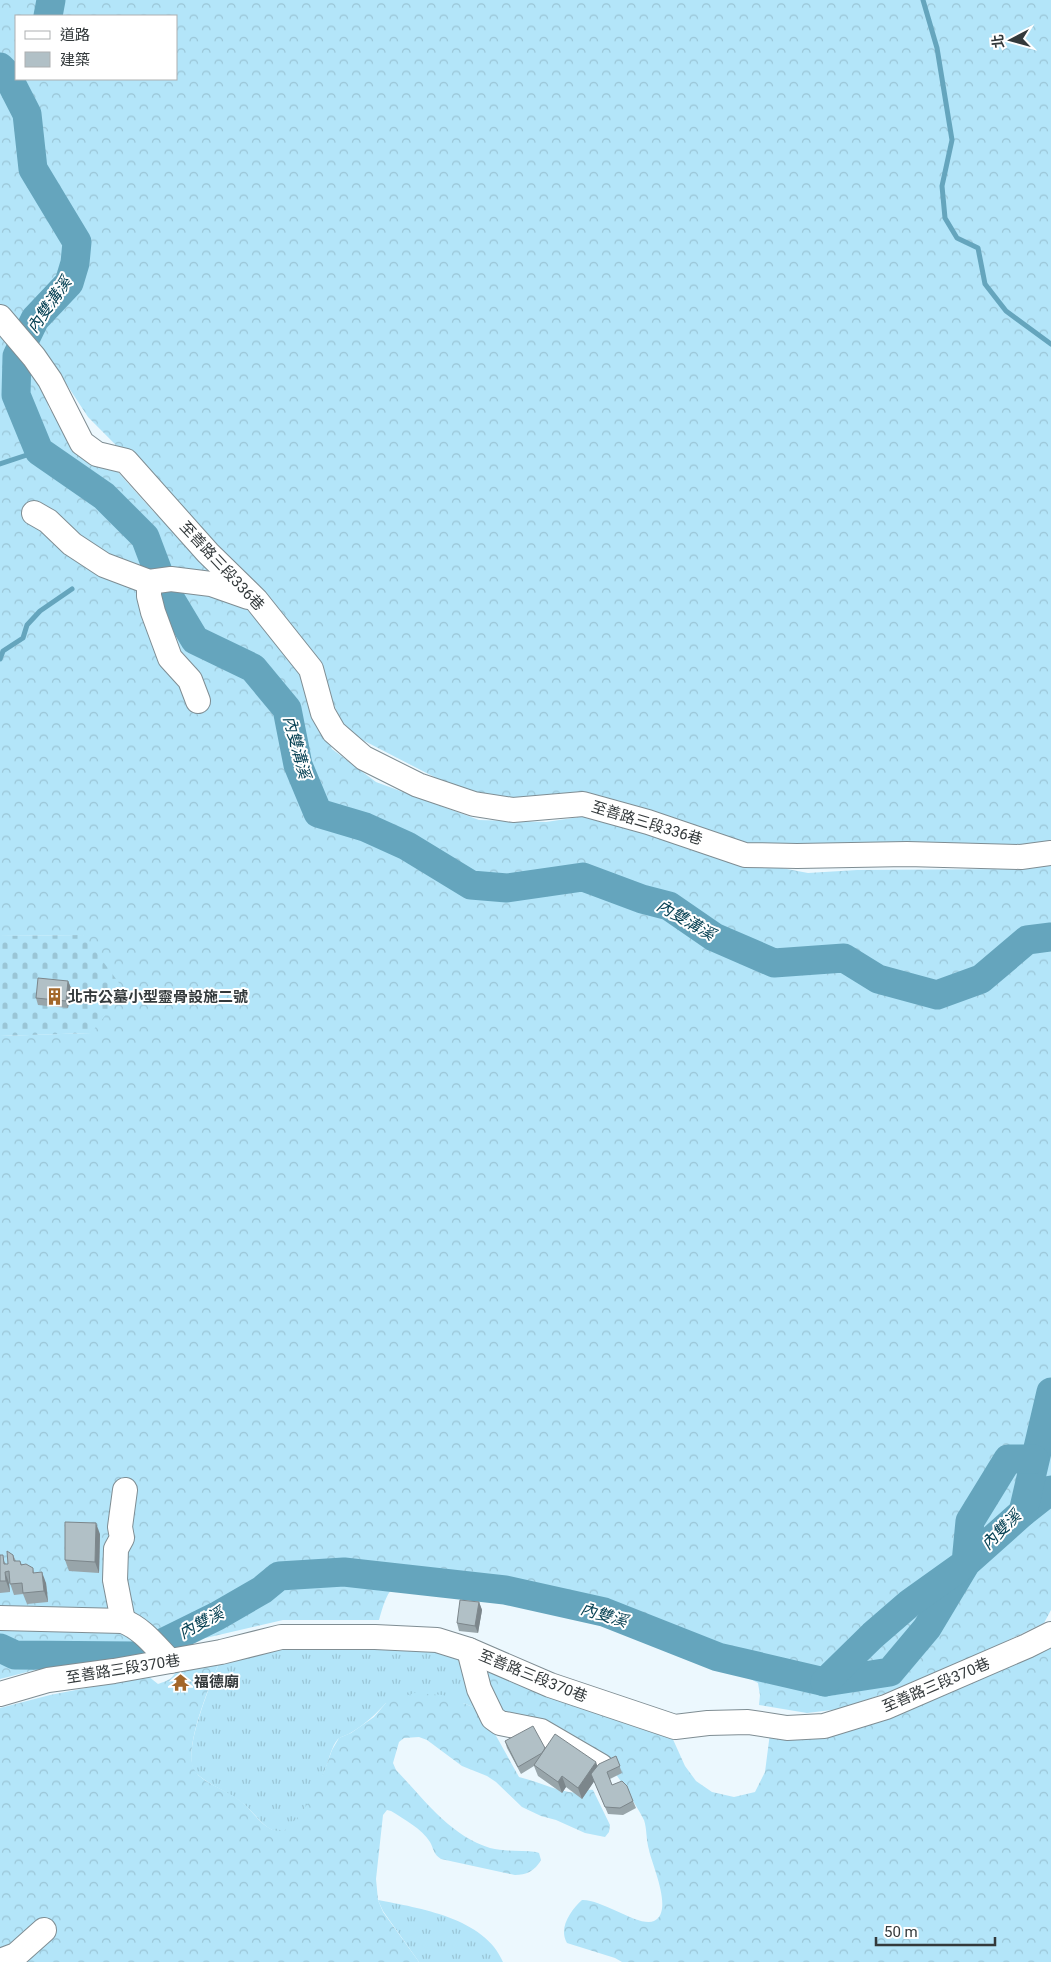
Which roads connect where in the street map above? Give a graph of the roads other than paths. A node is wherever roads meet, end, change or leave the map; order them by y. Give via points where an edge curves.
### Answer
1 (7, 326) edge
2 (34, 514) dead end
3 (160, 581) junction
4 (256, 600) junction
5 (198, 701) dead end
6 (1051, 853) edge
7 (124, 1490) dead end
8 (120, 1527) junction
9 (104, 1571) dead end
10 (0, 1618) edge
11 (133, 1627) junction
12 (1051, 1634) edge
13 (469, 1650) junction
14 (170, 1662) junction
15 (0, 1694) edge
16 (601, 1766) edge
17 (44, 1930) dead end
18 (1, 1961) edge

1 - 4 street, 至善路三段336巷 via 50,380 82,442 97,454 126,461 208,554
2 - 3 street via 48,521 72,544 104,565
3 - 4 street via 212,584
3 - 5 street via 149,596 153,612 170,658 190,680
4 - 6 street, 至善路三段336巷 via 311,669 323,713 334,732 364,758 418,785 474,804 513,810 583,804 745,855 1021,857
7 - 8 street
8 - 9 street via 106,1534
8 - 11 street via 122,1538 116,1549 115,1580
10 - 11 street
11 - 14 street
12 - 13 street, 至善路三段370巷 via 886,1707 824,1726 788,1728 748,1722 675,1727 550,1685
13 - 14 street, 至善路三段370巷 via 437,1640 375,1636 281,1637
13 - 16 street via 478,1689 493,1718 500,1723 541,1731
14 - 15 street, 至善路三段370巷 via 48,1680
17 - 18 street via 16,1955

